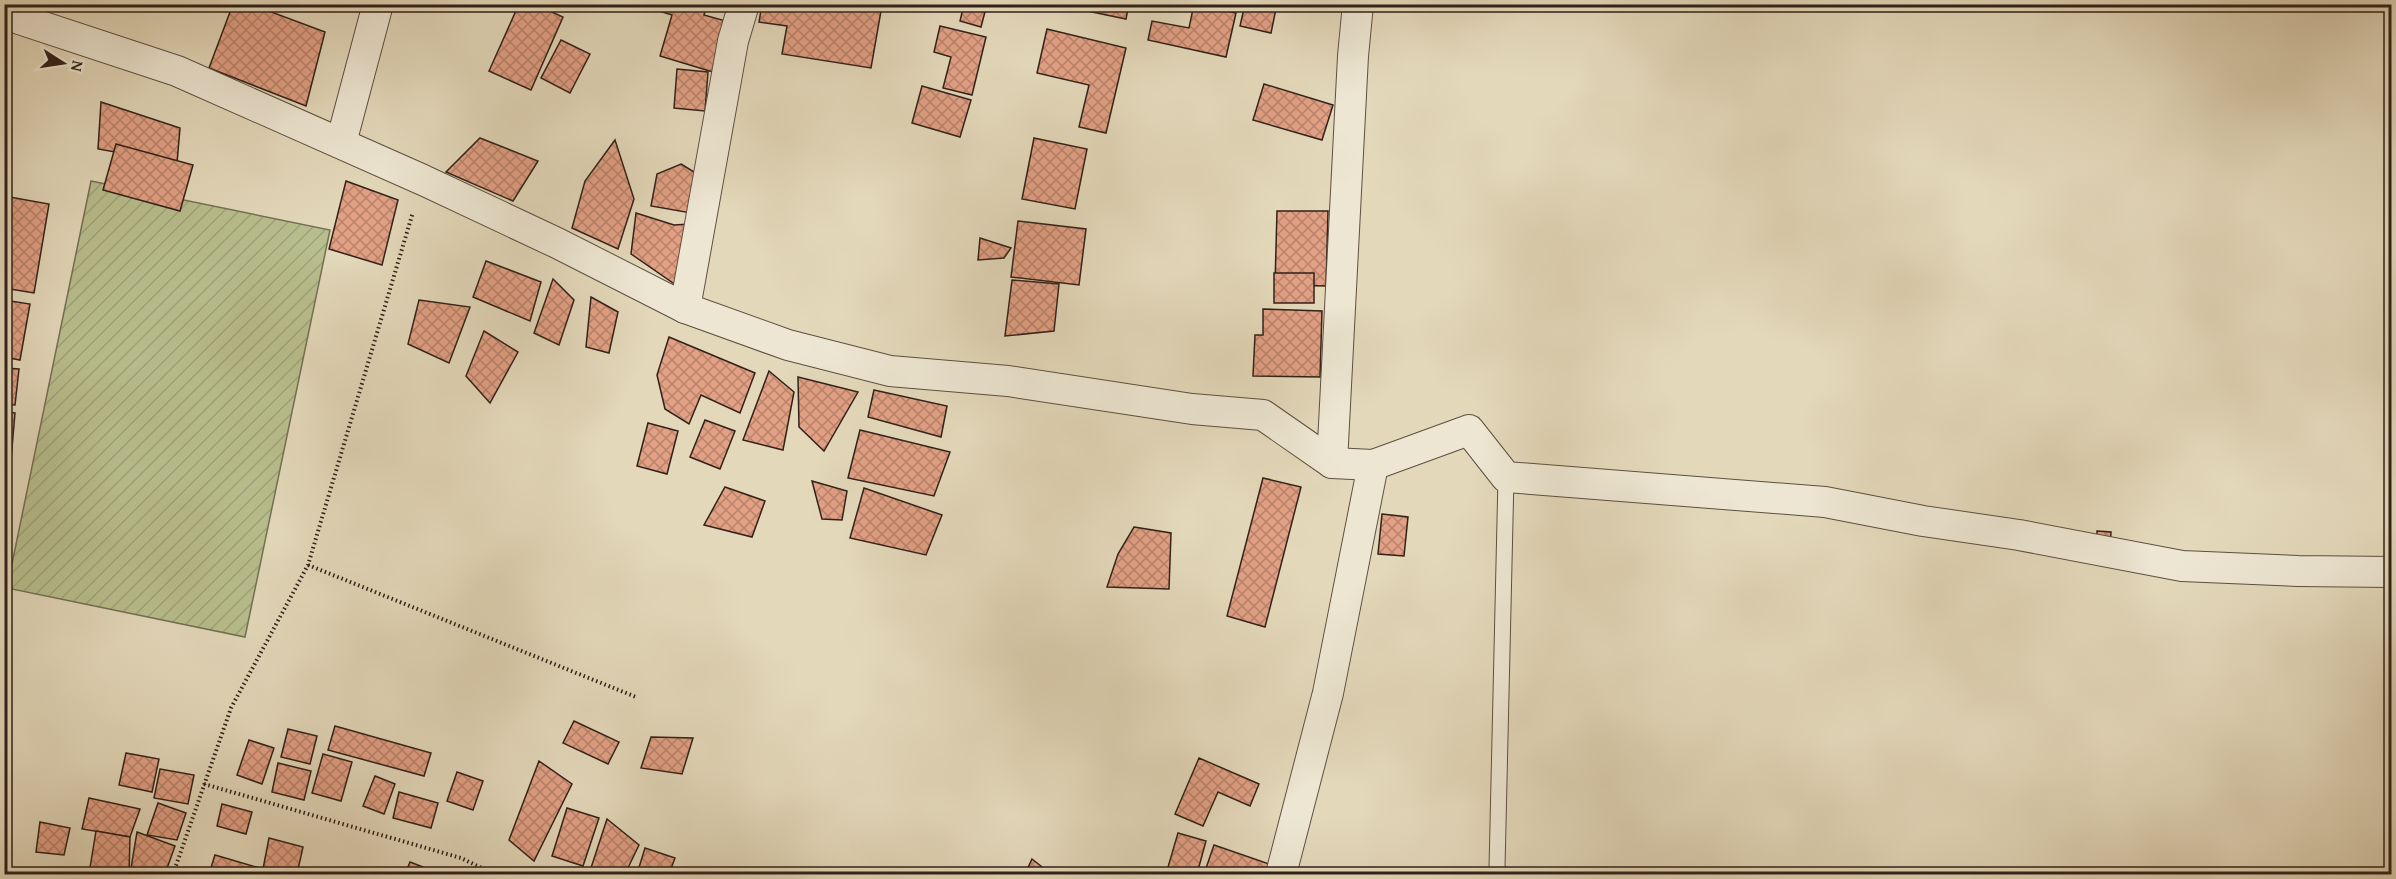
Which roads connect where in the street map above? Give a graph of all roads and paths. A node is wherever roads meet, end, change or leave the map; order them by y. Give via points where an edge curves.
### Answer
1 (378, 4) edge
2 (744, 4) edge
3 (1358, 4) edge
4 (4, 14) edge
5 (341, 143) junction
6 (423, 180) junction
7 (685, 308) junction
8 (1332, 463) junction
9 (1373, 465) junction
10 (1506, 477) junction
11 (308, 565) junction
12 (2391, 572) edge
13 (636, 697) dead end
14 (204, 784) junction
15 (173, 874) edge
16 (494, 874) edge
17 (1281, 874) edge
18 (1501, 874) edge

1 - 5 street
2 - 7 street
3 - 8 street
4 - 5 street via 177,71
5 - 6 street
6 - 7 street
6 - 11 path
7 - 8 street via 788,345 890,371 1008,381 1192,409 1263,415
8 - 9 street
9 - 10 street via 1469,430
9 - 17 street via 1328,693
10 - 12 street via 1826,502 2182,566
10 - 18 lane via 1497,856
11 - 13 path
11 - 14 path via 231,708
14 - 15 path
14 - 16 path via 461,858

